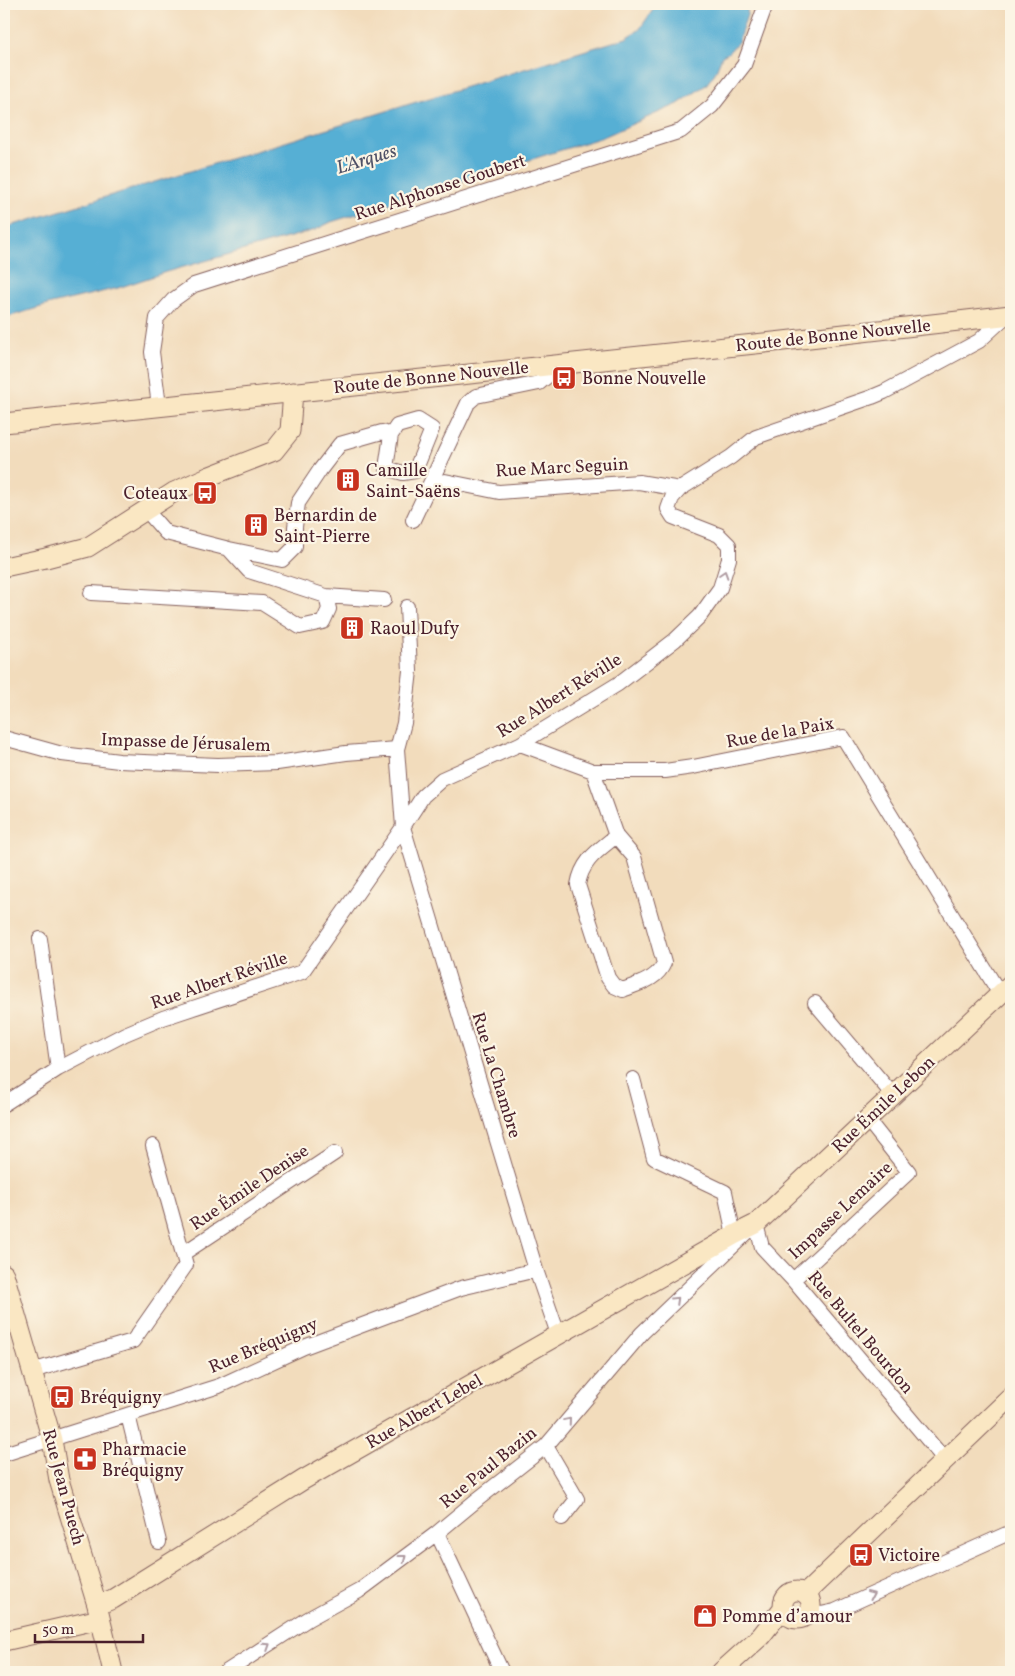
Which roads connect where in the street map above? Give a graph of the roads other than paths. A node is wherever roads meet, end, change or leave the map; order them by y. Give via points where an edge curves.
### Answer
1 (766, 4) edge
2 (1009, 315) edge
3 (563, 363) junction
4 (293, 392) junction
5 (159, 406) junction
6 (4, 423) edge
7 (391, 435) dead end
8 (445, 481) dead end
9 (680, 489) junction
10 (146, 510) junction
11 (413, 520) dead end
12 (229, 548) junction
13 (4, 567) edge
14 (91, 593) dead end
15 (326, 596) junction
16 (384, 600) dead end
17 (407, 607) dead end
18 (4, 738) edge
19 (520, 744) junction
20 (398, 749) junction
21 (593, 771) junction
22 (403, 827) junction
23 (616, 836) junction
24 (40, 939) dead end
25 (1006, 989) edge
26 (815, 1004) dead end
27 (58, 1069) junction
28 (634, 1079) dead end
29 (893, 1095) junction
30 (4, 1104) edge
31 (867, 1119) junction
32 (153, 1146) dead end
33 (335, 1153) dead end
34 (756, 1224) junction
35 (734, 1235) junction
36 (184, 1253) junction
37 (536, 1270) junction
38 (4, 1274) edge
39 (793, 1280) junction
40 (558, 1334) junction
41 (32, 1371) junction
42 (1011, 1397) edge
43 (128, 1415) junction
44 (52, 1440) junction
45 (546, 1446) junction
46 (4, 1454) edge
47 (945, 1460) junction
48 (562, 1518) dead end
49 (1011, 1532) edge
50 (437, 1533) junction
51 (159, 1542) dead end
52 (797, 1608) junction
53 (98, 1612) junction
54 (4, 1641) edge
55 (113, 1672) edge
56 (226, 1672) edge
57 (502, 1672) edge
58 (721, 1672) edge

1 - 5 street, Rue Alphonse Goubert via 744,65 712,106 682,131 194,285 173,300 157,318 152,352
2 - 3 street, Route de Bonne Nouvelle
2 - 9 street, Rue Albert Réville via 979,341 884,392 756,437
3 - 4 street, Route de Bonne Nouvelle
3 - 11 street via 538,383 476,396 468,403
4 - 5 street, Route de Bonne Nouvelle
4 - 10 street via 290,431 274,451 189,485
5 - 6 street, Route de Bonne Nouvelle
7 - 12 street via 382,432 340,444 298,503 295,548 282,560
8 - 9 street, Rue Marc Seguin via 498,492 638,482
19 -> 9 street, Rue Albert Réville via 618,684 675,640 700,616 720,588 729,560 729,546 719,535 673,517 668,509
10 - 12 street via 166,533
10 - 13 street via 88,547
12 - 15 street via 250,571
14 - 15 street via 262,603 300,626 323,622 329,609
15 - 16 street
17 - 20 street, Rue La Chambre via 410,671
18 - 20 street, Impasse de Jérusalem via 62,754 119,762 218,765 276,764
19 - 21 street, Rue de la Paix
19 - 22 street, Rue Albert Réville via 442,779 422,796
20 - 22 street, Rue La Chambre
21 - 23 street
21 - 25 street, Rue de la Paix via 693,767 843,737
22 - 27 street, Rue Albert Réville via 302,972 163,1018
22 - 37 street, Rue La Chambre
23 - 23 street via 634,858 664,963 652,978 623,990 608,978 578,885 590,857
24 - 27 street
25 - 29 street, Rue Émile Lebon
26 - 29 street
27 - 30 street, Rue Albert Réville
28 - 35 street via 654,1158 725,1192
29 - 31 street, Rue Émile Lebon
31 - 34 street, Rue Émile Lebon
31 - 39 street, Impasse Lemaire via 909,1172
32 - 36 street
33 - 36 street, Rue Émile Denise
34 - 35 street, Rue Albert Lebel
34 - 39 street, Rue Bultel Bourdon via 762,1247
45 -> 34 street, Rue Paul Bazin via 642,1332
35 - 40 street, Rue Albert Lebel
36 - 41 street via 186,1265 133,1341
37 - 40 street, Rue La Chambre
37 - 43 street, Rue Bréquigny via 461,1288 304,1347 219,1386
38 - 41 street, Rue Jean Puech
39 - 47 street, Rue Bultel Bourdon
40 - 53 street, Rue Albert Lebel via 304,1480 113,1599
41 - 44 street, Rue Jean Puech
42 - 47 street
43 - 44 street, Rue Bréquigny
43 - 51 street
44 - 46 street, Rue Bréquigny
44 - 53 street, Rue Jean Puech via 59,1480
45 - 48 street via 577,1499
45 - 50 street, Rue Paul Bazin
47 - 52 street
52 -> 49 street via 821,1614 835,1611
56 -> 50 street, Rue Paul Bazin via 308,1618 359,1591
50 - 57 street
52 - 58 street
53 - 54 street, Rue Albert Lebel
53 - 55 street, Rue Jean Puech

